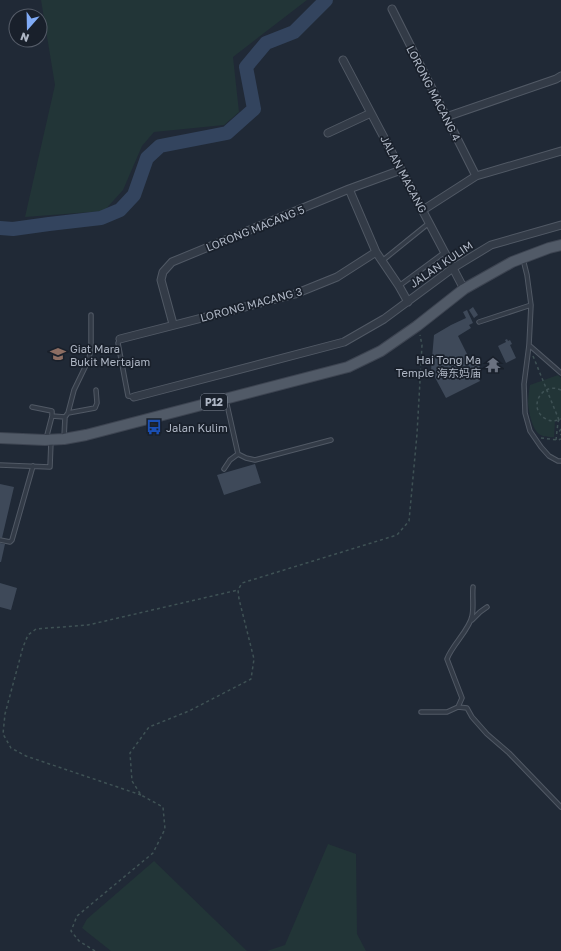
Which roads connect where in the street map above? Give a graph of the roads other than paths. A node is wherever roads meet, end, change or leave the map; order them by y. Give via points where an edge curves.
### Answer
1 (392, 9) dead end
2 (343, 60) dead end
3 (561, 76) edge
4 (371, 113) junction
5 (446, 117) junction
6 (328, 133) dead end
7 (561, 151) edge
8 (401, 170) junction
9 (476, 176) junction
10 (349, 189) junction
11 (422, 210) junction
12 (430, 223) junction
13 (561, 225) edge
14 (561, 245) edge
15 (376, 252) junction
16 (445, 252) junction
17 (523, 258) junction
18 (382, 261) junction
19 (453, 268) junction
20 (399, 286) junction
21 (464, 289) junction
22 (408, 302) junction
23 (531, 305) junction
24 (91, 315) dead end
25 (478, 322) dead end
26 (173, 324) junction
27 (120, 338) joint
28 (529, 344) junction
29 (561, 373) edge
30 (96, 390) dead end
31 (134, 397) joint
32 (226, 399) junction
33 (32, 408) dead end
34 (68, 413) junction
35 (52, 416) junction
36 (65, 417) junction
37 (0, 438) edge
38 (64, 439) junction
39 (48, 440) junction
40 (331, 440) dead end
41 (238, 454) junction
42 (561, 461) edge
43 (0, 464) edge
44 (33, 466) junction
45 (224, 469) dead end
46 (0, 540) edge
47 (473, 588) dead end
48 (487, 608) dead end
49 (469, 624) junction
50 (458, 707) junction
51 (421, 712) dead end
52 (561, 807) edge

1 - 5 street, LORONG MACANG 4
2 - 4 street, JALAN MACANG
3 - 5 street
4 - 6 street
4 - 8 street, JALAN MACANG
5 - 9 street, LORONG MACANG 4
7 - 9 street
8 - 10 street, LORONG MACANG 5
8 - 11 street, JALAN MACANG
9 - 11 street
10 - 15 street
10 - 26 street, LORONG MACANG 5 via 172,262 163,272 161,280
11 - 12 street, JALAN MACANG
12 - 16 street, JALAN MACANG
12 - 18 lane
13 - 19 street, JALAN KULIM via 491,245
14 - 17 main road, P12
15 - 18 street
15 - 26 street, LORONG MACANG 3 via 337,277 295,294
16 - 19 street, JALAN MACANG
16 - 20 lane
17 - 21 main road, P12
17 - 23 lane
18 - 20 street
19 - 21 street, JALAN MACANG
19 - 22 street, JALAN KULIM
20 - 22 street
21 - 32 main road, P12 via 381,351 348,367
22 - 31 street, JALAN KULIM via 344,342
23 - 25 lane
23 - 28 lane
24 - 34 lane via 89,359 74,390
26 - 27 street, LORONG MACANG 3
27 - 31 lane via 118,343 128,396
28 - 29 lane
28 - 42 lane via 524,384 525,413 530,431 541,447 549,456
30 - 34 lane via 96,408
32 - 38 main road, P12
32 - 41 lane
33 - 35 lane via 52,411
34 - 36 lane
35 - 36 lane
35 - 39 lane
36 - 38 lane
37 - 39 main road, P12
38 - 39 main road, P12
39 - 44 lane via 50,467
40 - 41 lane via 255,460
41 - 45 lane
43 - 44 lane
44 - 46 lane via 12,540
47 - 49 lane via 472,616
48 - 49 lane
49 - 50 lane via 447,659 462,698
50 - 51 lane via 447,712
50 - 52 lane via 467,708 487,734

